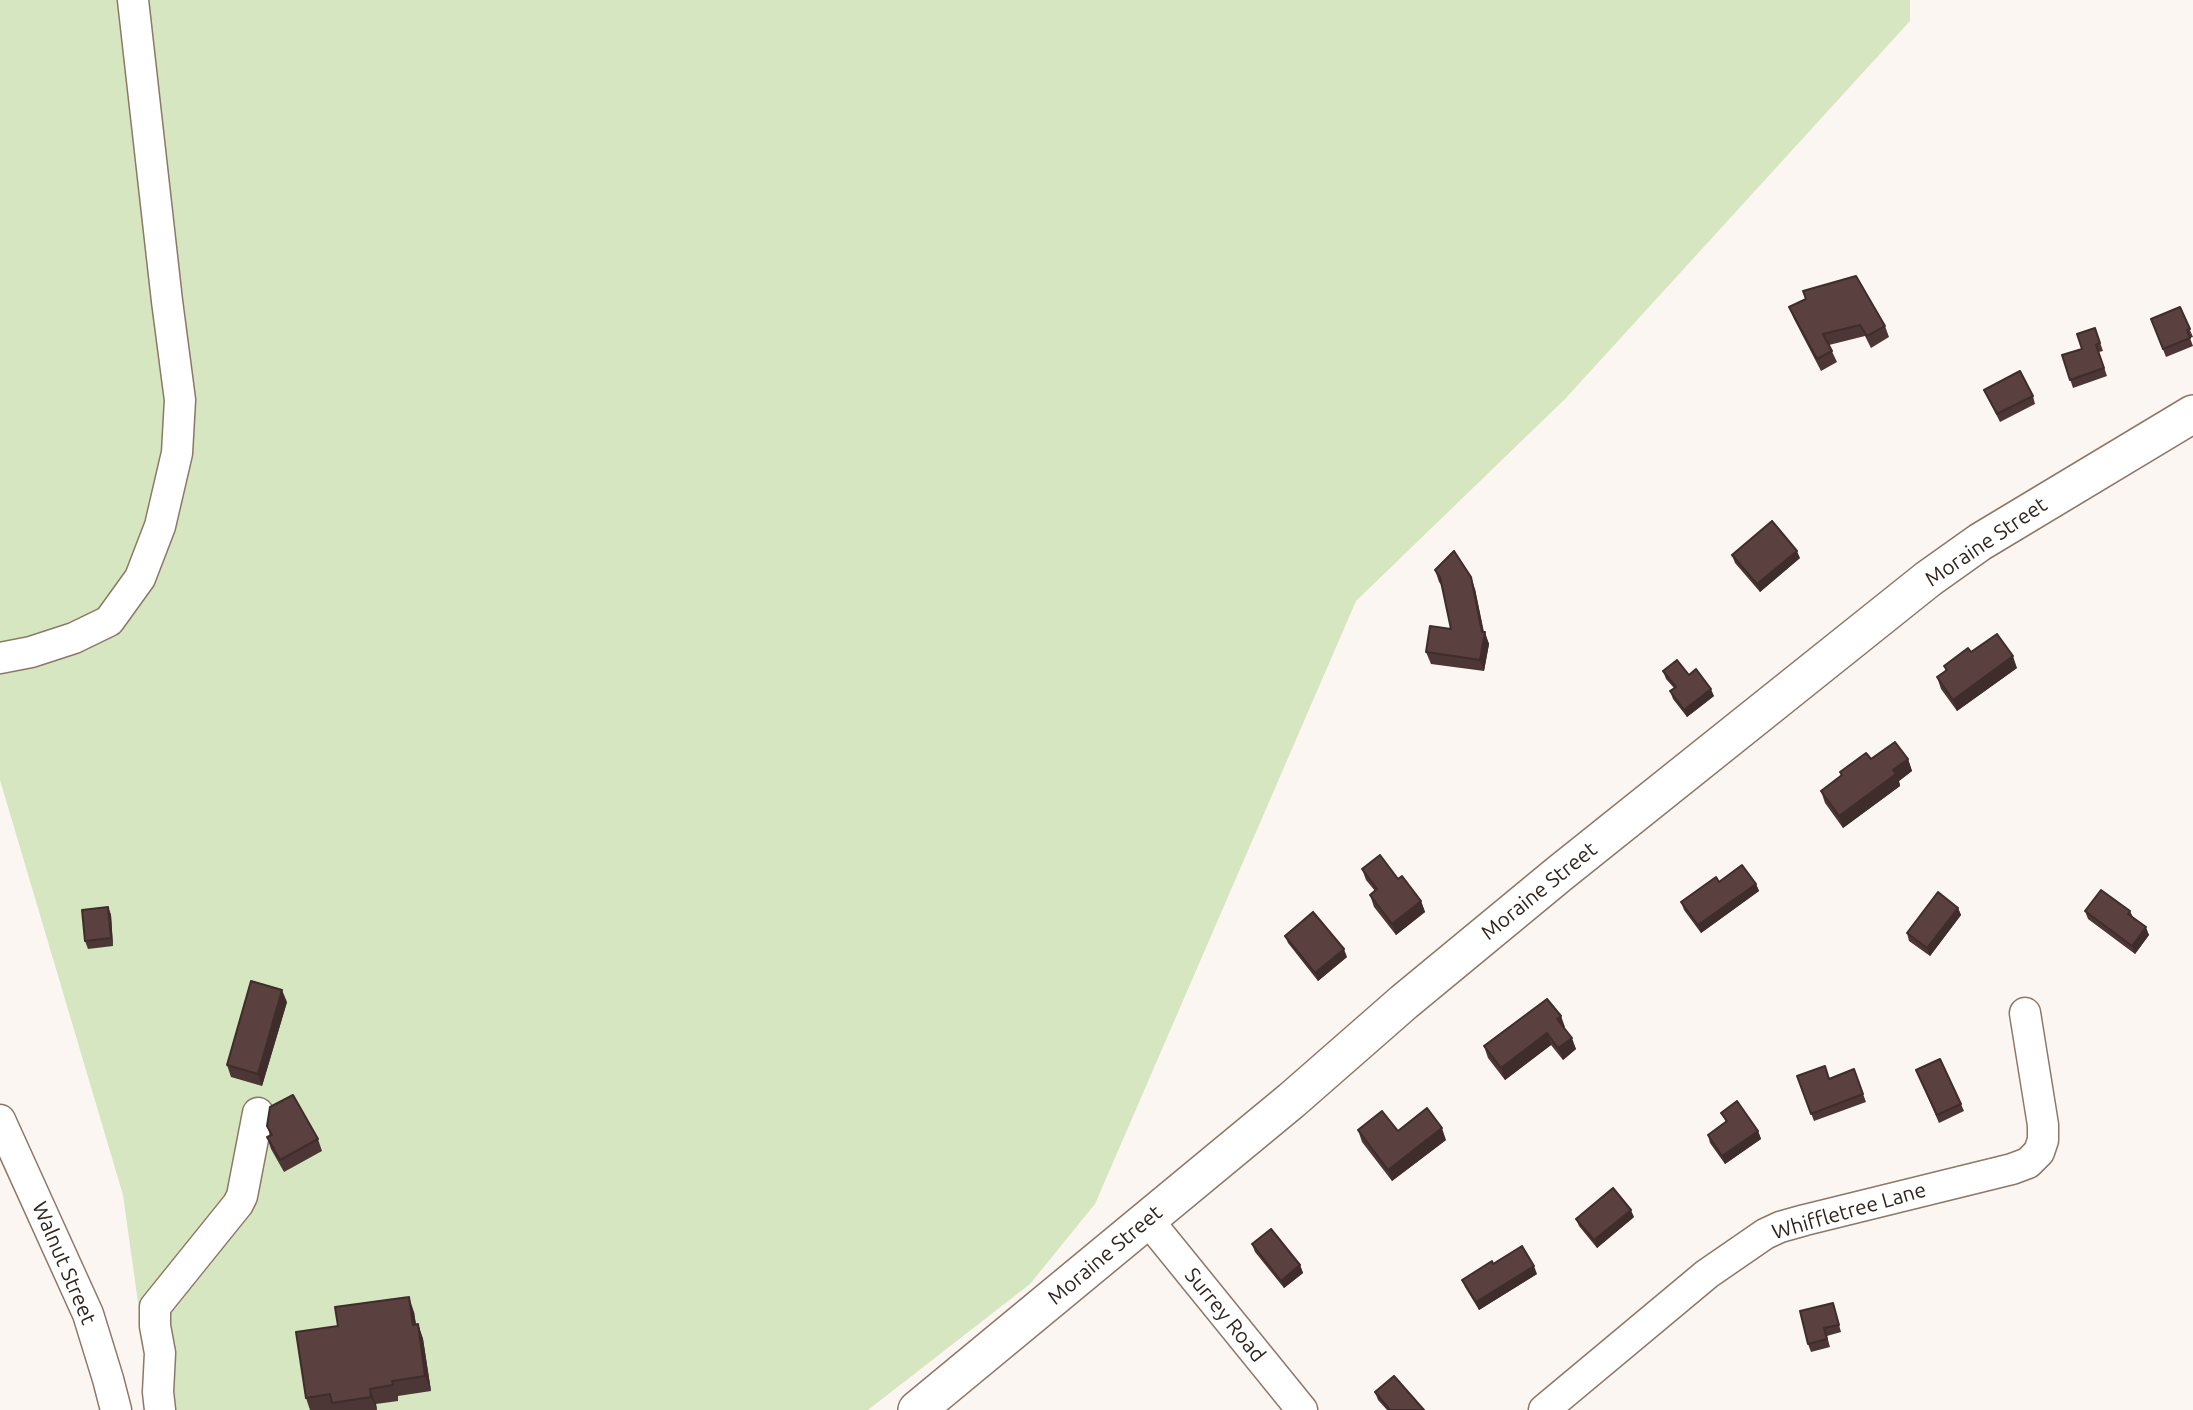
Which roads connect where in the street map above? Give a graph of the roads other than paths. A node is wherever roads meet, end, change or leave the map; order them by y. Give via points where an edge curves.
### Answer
1 (133, 0) edge
2 (2193, 414) edge
3 (0, 658) edge
4 (2025, 1013) dead end
5 (258, 1113) dead end
6 (0, 1120) edge
7 (1147, 1219) junction
8 (116, 1410) edge
9 (160, 1410) edge
10 (917, 1410) edge
11 (1302, 1410) edge
12 (1544, 1410) edge

1 - 3 street via 180,400 177,453 160,526 140,579 109,621 74,638
2 - 7 main road, Moraine Street via 1989,536 1928,579 1559,874
4 - 12 street, Whiffletree Lane via 2043,1125 2039,1152 2028,1163 1765,1234 1707,1274
5 - 9 street via 242,1196 155,1307
6 - 8 street, Walnut Street via 88,1314
7 - 10 main road, Moraine Street
7 - 11 street, Surrey Road

